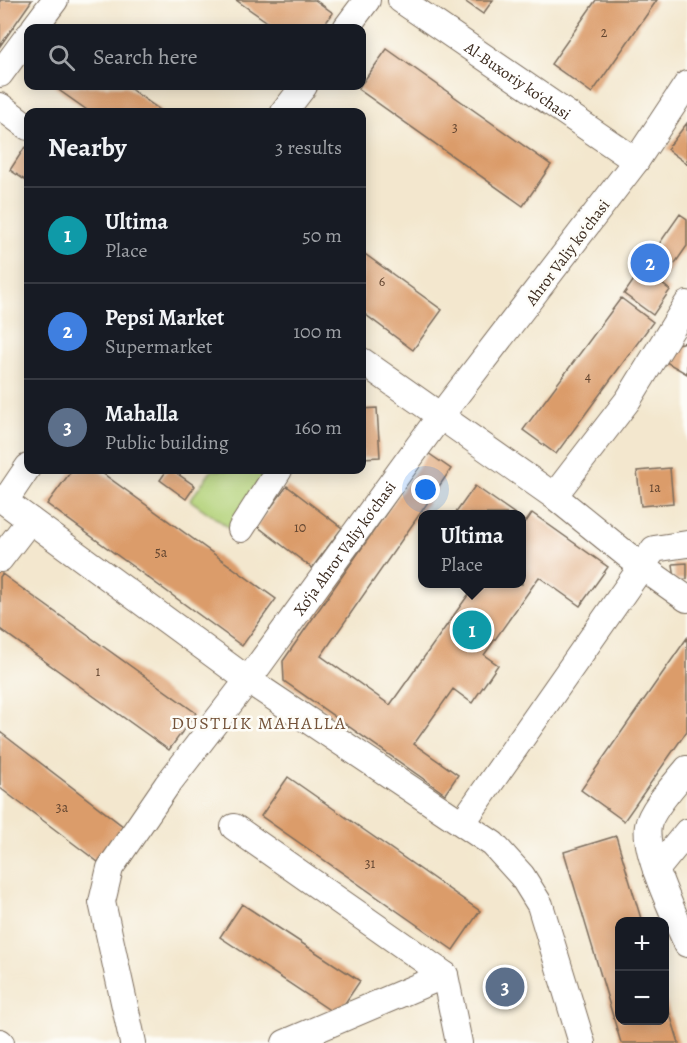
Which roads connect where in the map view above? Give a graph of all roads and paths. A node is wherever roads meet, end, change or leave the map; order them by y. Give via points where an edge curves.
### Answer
1 (55, 0) edge
2 (367, 0) edge
3 (401, 0) edge
4 (37, 24) edge
5 (349, 24) edge
6 (24, 41) edge
7 (0, 74) edge
8 (687, 84) edge
9 (301, 90) edge
10 (0, 106) edge
11 (287, 108) edge
12 (24, 124) edge
13 (636, 161) junction
14 (687, 304) edge
15 (366, 364) edge
16 (441, 416) junction
17 (24, 472) edge
18 (276, 474) edge
19 (554, 496) junction
20 (2, 499) edge
21 (30, 520) junction
22 (241, 529) dead end
23 (687, 544) edge
24 (0, 559) edge
25 (642, 567) junction
26 (687, 599) edge
27 (248, 680) junction
28 (687, 769) edge
29 (463, 822) junction
30 (234, 827) dead end
31 (687, 832) edge
32 (656, 870) junction
33 (687, 944) edge
34 (445, 975) junction
35 (133, 1043) edge
36 (285, 1043) edge
37 (459, 1043) edge
38 (582, 1043) edge

1 - 4 street
2 - 5 street
3 - 13 street, Al-Buxoriy ko‘chasi
6 - 7 street
8 - 13 street, Ahror Valiy koʻchasi
9 - 11 street
10 - 12 street
13 - 16 street, Ahror Valiy koʻchasi
14 - 19 street via 628,400
15 - 16 street
16 - 19 street
16 - 27 street, Xo‘ja Ahror Valiy ko‘chasi
17 - 20 street
18 - 22 street
19 - 25 street
20 - 21 street
21 - 24 street
21 - 27 street
23 - 25 street via 654,549
25 - 26 street
25 - 29 street
27 - 29 street
27 - 35 street, Xo‘ja Ahror Valiy ko‘chasi via 167,785 110,868 102,902
28 - 32 street via 648,824
29 - 38 street via 493,844 522,876 540,905
30 - 34 street
31 - 32 street
32 - 33 street
34 - 36 street
34 - 37 street

